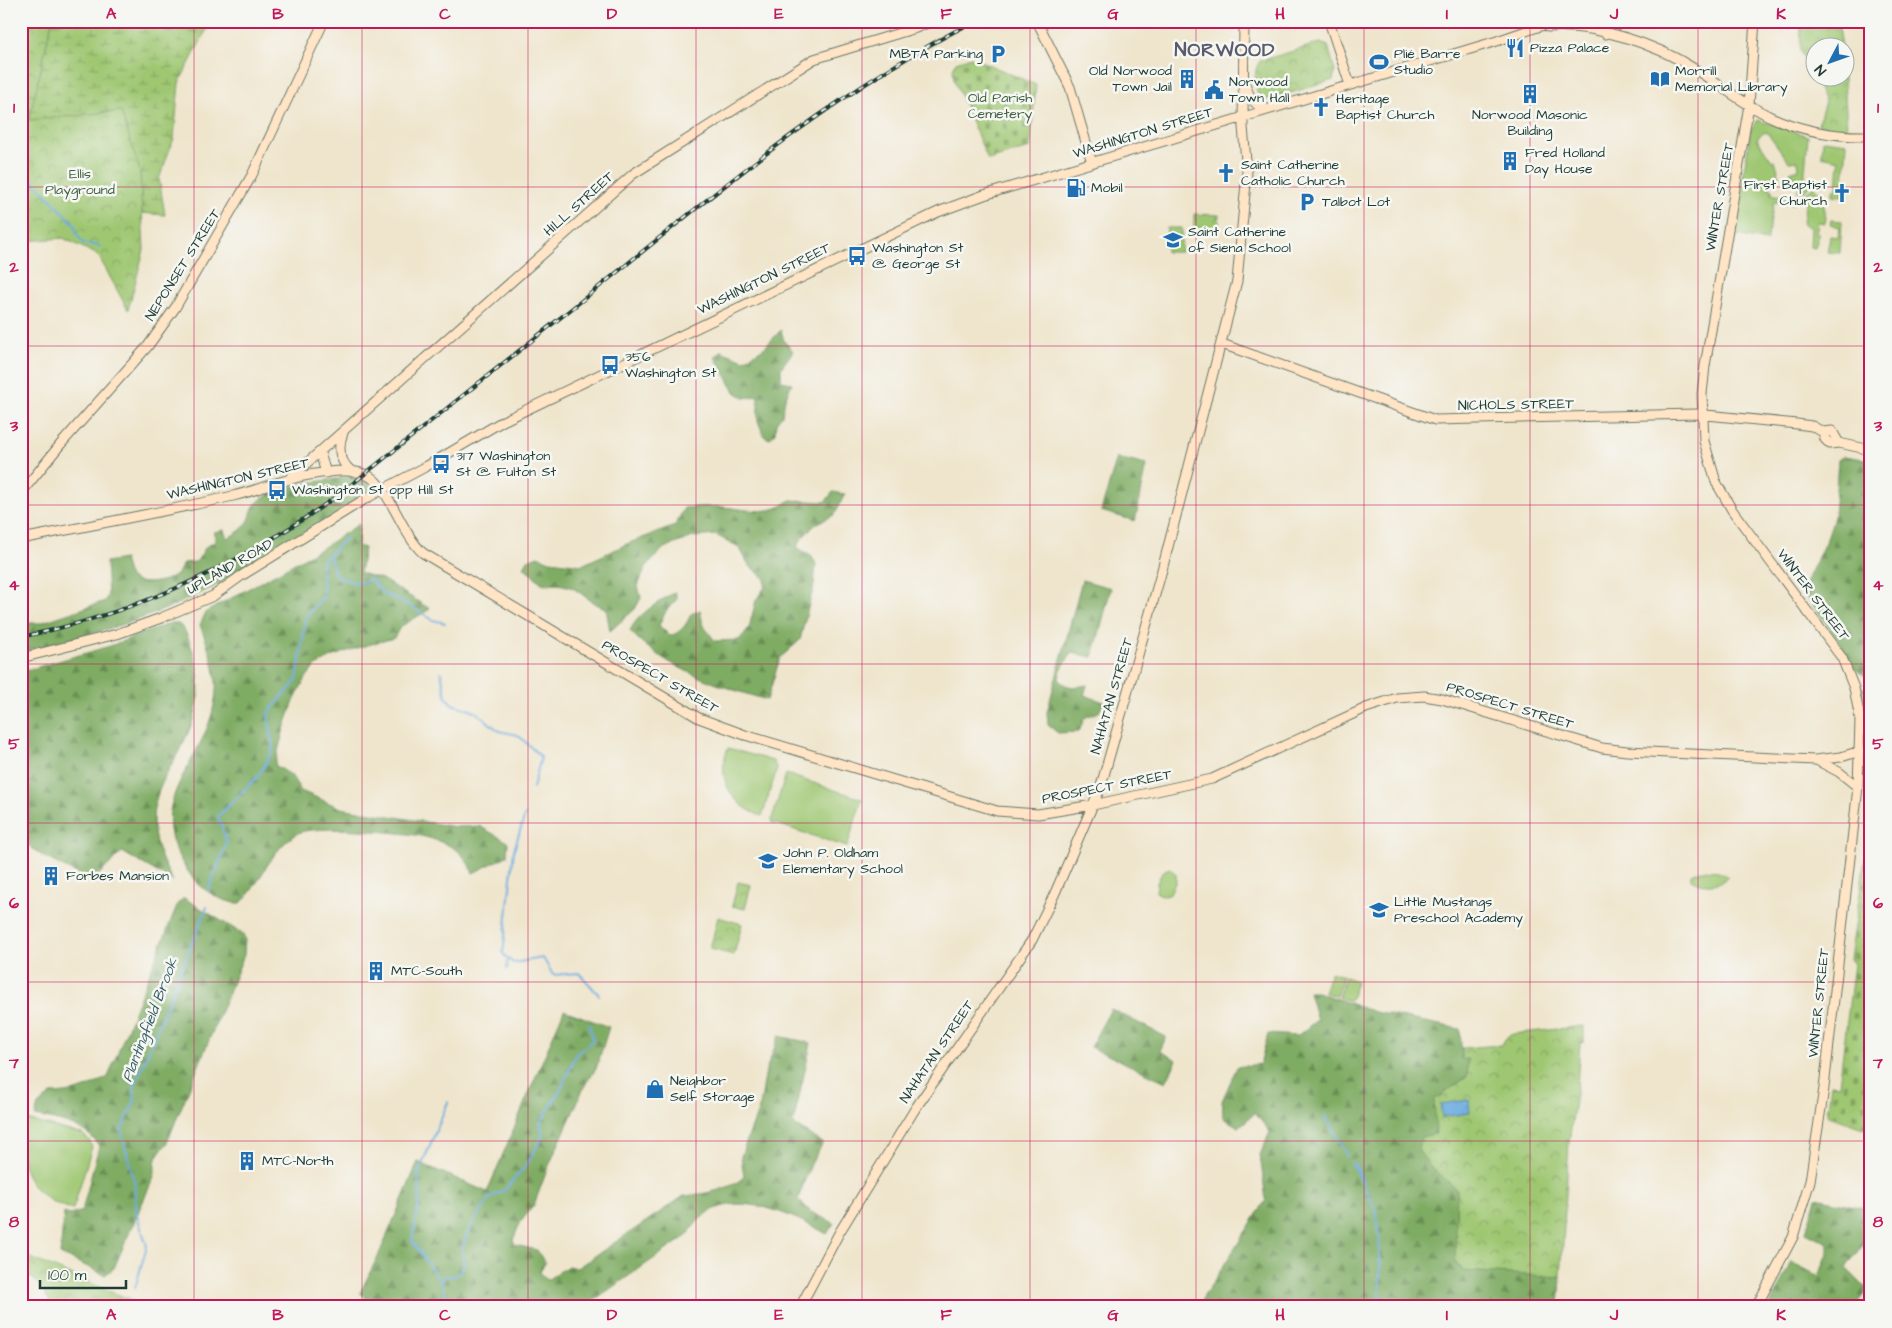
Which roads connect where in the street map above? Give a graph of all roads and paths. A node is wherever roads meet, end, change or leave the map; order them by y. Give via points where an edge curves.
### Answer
1 (324, 21) edge
2 (932, 21) edge
3 (1037, 21) edge
4 (1244, 21) edge
5 (1555, 21) edge
6 (1597, 21) edge
7 (1755, 21) edge
8 (1331, 23) edge
9 (1583, 24) edge
10 (1535, 30) junction
11 (1606, 34) junction
12 (1245, 81) junction
13 (1350, 85) junction
14 (1749, 105) junction
15 (1271, 109) junction
16 (1243, 117) junction
17 (1871, 136) edge
18 (1092, 163) junction
19 (1222, 344) junction
20 (1702, 415) junction
21 (343, 432) junction
22 (1871, 450) edge
23 (320, 453) junction
24 (352, 472) junction
25 (326, 473) junction
26 (290, 479) junction
27 (383, 489) junction
28 (21, 493) edge
29 (21, 538) edge
30 (21, 658) edge
31 (1871, 720) edge
32 (1860, 731) junction
33 (1860, 752) junction
34 (1815, 760) junction
35 (1858, 787) junction
36 (1093, 805) junction
37 (800, 1307) edge
38 (1756, 1307) edge

1 - 28 street, NEPONSET STREET via 252,175 175,308 148,346
2 - 21 street, HILL STREET via 814,59 654,159 620,184
3 - 18 street via 1070,87
4 - 12 street, NAHATAN STREET
5 - 10 street, WASHINGTON STREET
6 - 11 street
7 - 14 street, WINTER STREET
8 - 13 street
9 - 10 street, WASHINGTON STREET
9 - 11 street, WASHINGTON STREET
10 - 13 street, WASHINGTON STREET
11 - 14 street, WASHINGTON STREET via 1670,55
12 - 15 street via 1254,102 1262,108
12 - 16 street, NAHATAN STREET
13 - 15 street, WASHINGTON STREET
14 - 17 street, WASHINGTON STREET via 1780,121 1816,132
14 - 20 street, WINTER STREET via 1707,348
15 - 16 street, WASHINGTON STREET
16 - 18 street, WASHINGTON STREET
16 - 19 street, NAHATAN STREET via 1247,172 1239,262
18 - 27 street, WASHINGTON STREET via 938,212 508,418
19 - 20 street, NICHOLS STREET via 1435,420
19 - 36 street, NAHATAN STREET via 1121,717
20 - 22 street, NICHOLS STREET via 1812,426 1823,432 1832,431 1839,443
20 - 32 street, WINTER STREET via 1708,462 1720,491 1842,658 1855,693
21 - 23 street, HILL STREET
21 - 24 street via 340,456
23 - 25 street
23 - 26 street, HILL STREET
24 - 25 street, WASHINGTON STREET
24 - 27 street, WASHINGTON STREET via 368,476
25 - 26 street, WASHINGTON STREET
26 - 29 street, WASHINGTON STREET via 234,496
27 - 30 street, UPLAND ROAD via 199,602 117,634
27 - 36 street, PROSPECT STREET via 403,528 424,552 704,720 997,811 1038,814
31 - 32 street
32 - 33 street, WINTER STREET
33 - 34 street, PROSPECT STREET
33 - 35 street, WINTER STREET
34 - 35 street, PROSPECT STREET via 1831,766
34 - 36 street, PROSPECT STREET via 1627,752 1602,748 1442,699 1414,696 1386,700 1366,708 1212,779
35 - 38 street, WINTER STREET via 1824,1088 1810,1181 1793,1237
36 - 37 street, NAHATAN STREET via 1032,940 914,1109 842,1227

